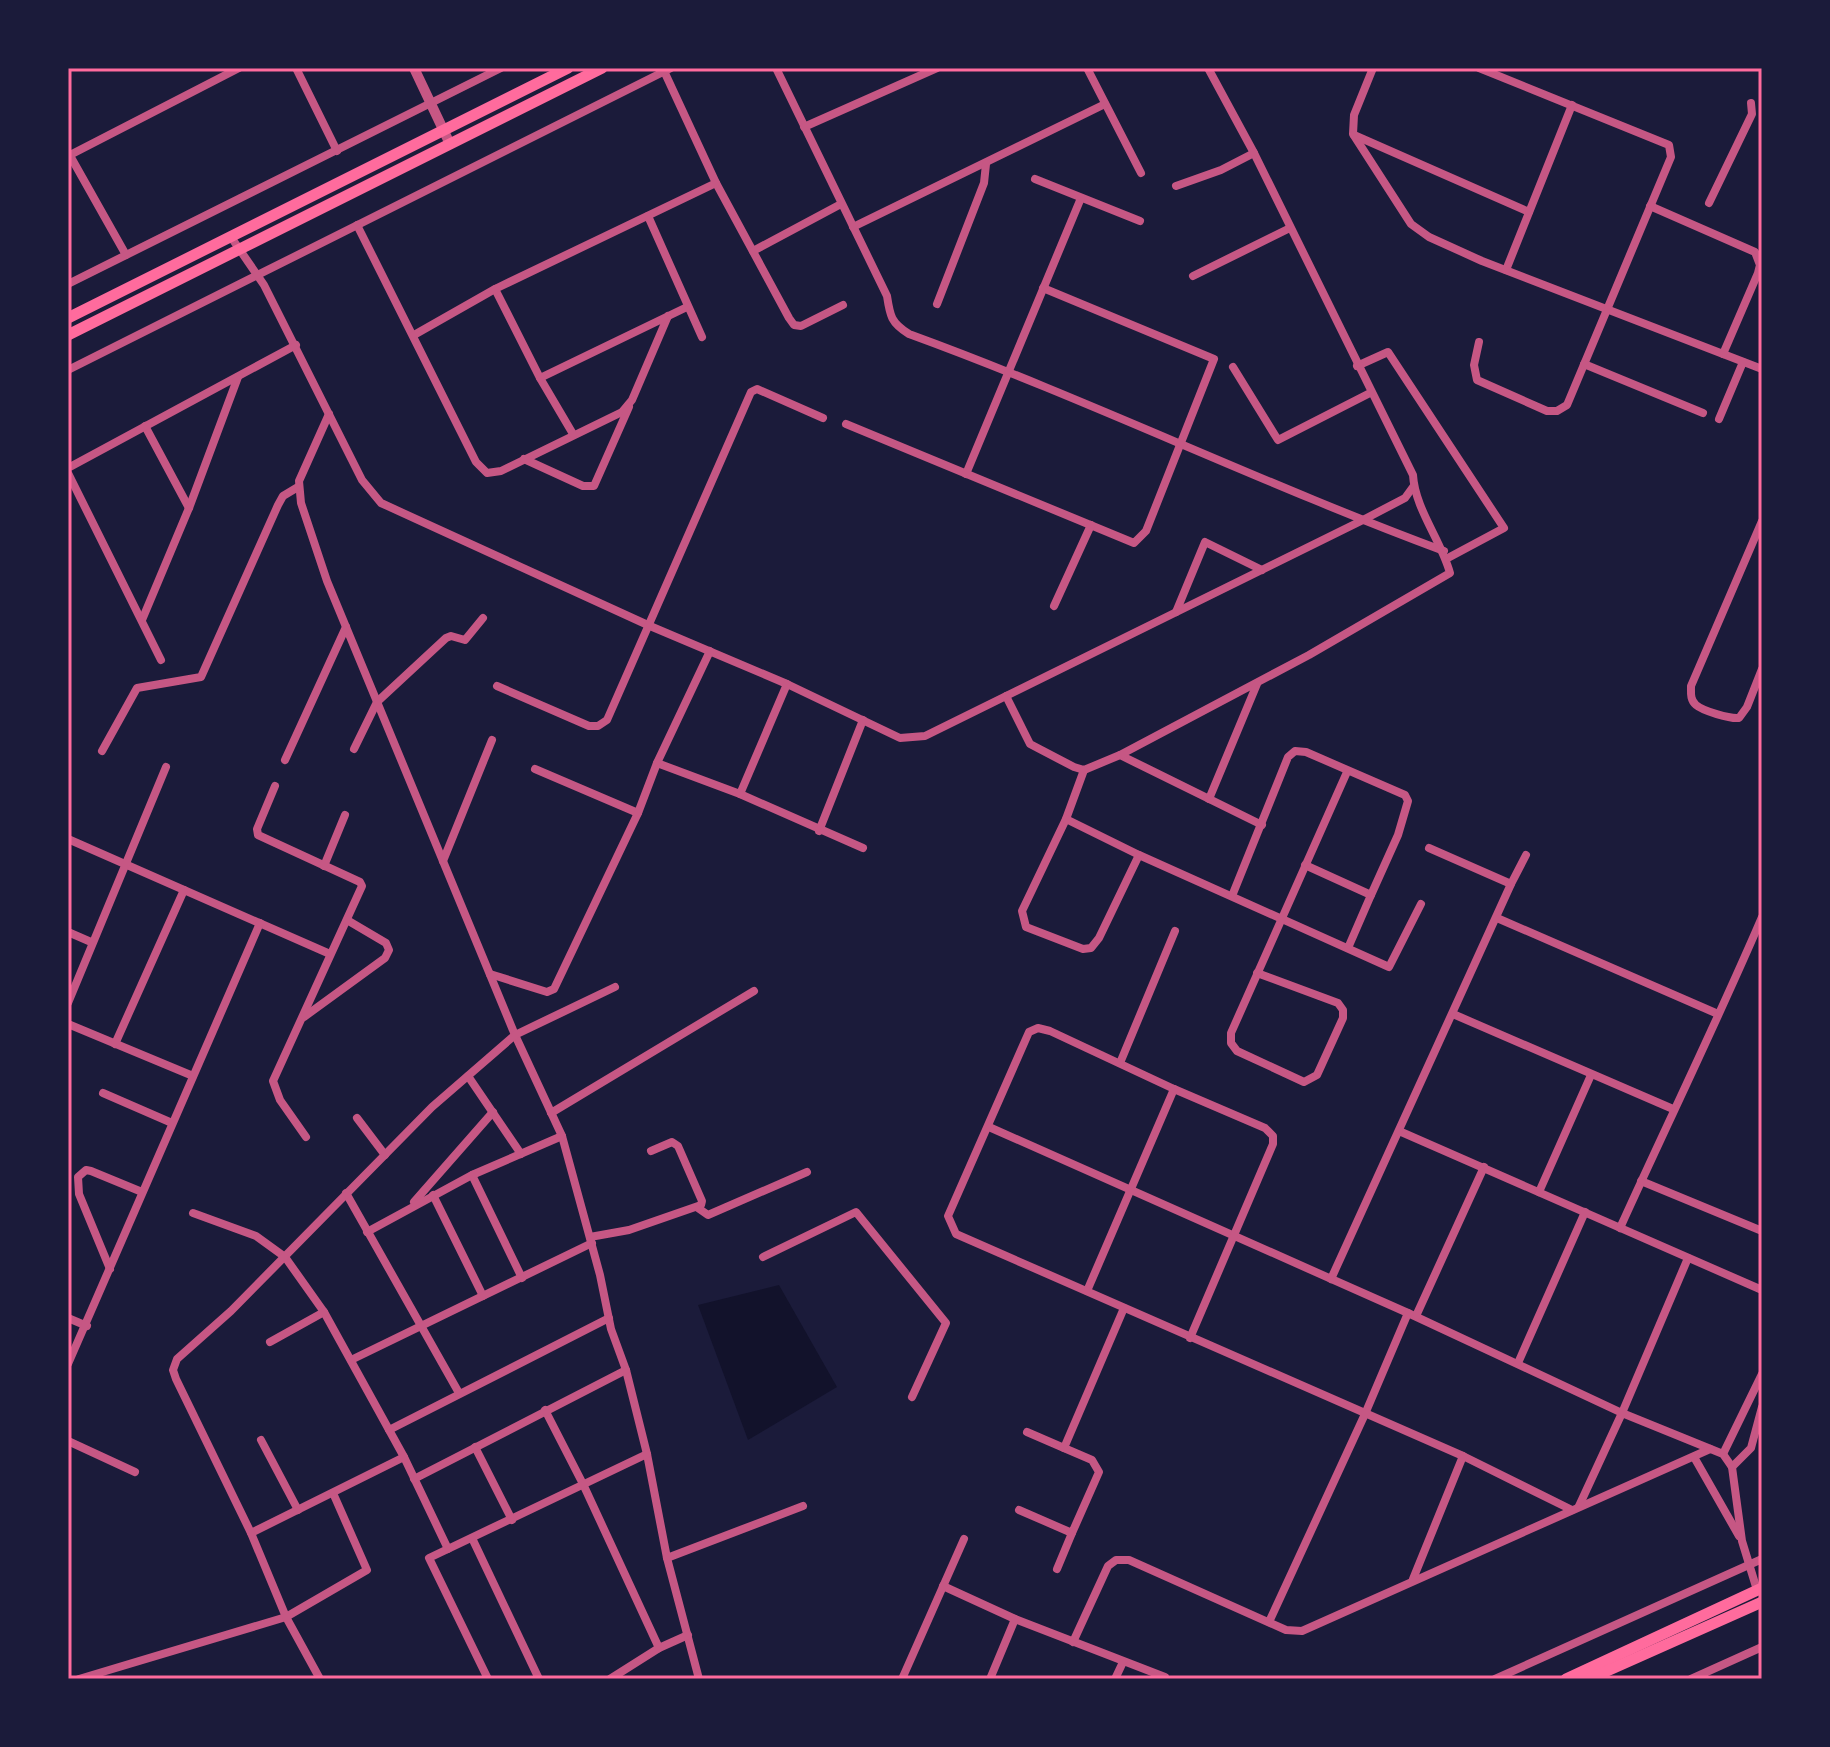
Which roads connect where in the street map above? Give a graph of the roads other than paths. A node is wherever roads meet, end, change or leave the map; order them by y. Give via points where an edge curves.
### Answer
1 (239, 68) edge
2 (296, 68) edge
3 (414, 68) edge
4 (501, 68) edge
5 (568, 68) edge
6 (602, 68) edge
7 (776, 68) edge
8 (937, 68) edge
9 (1087, 68) edge
10 (1208, 68) edge
11 (1373, 68) edge
12 (1479, 68) edge
13 (668, 70) edge
14 (1751, 103) dead end
15 (430, 104) junction
16 (1105, 104) junction
17 (1572, 105) junction
18 (1752, 114) junction
19 (1762, 118) edge
20 (804, 127) junction
21 (443, 131) junction
22 (1353, 134) junction
23 (450, 144) junction
24 (337, 151) junction
25 (69, 153) edge
26 (1254, 153) junction
27 (986, 164) junction
28 (1141, 173) dead end
29 (1035, 179) dead end
30 (716, 183) junction
31 (1176, 186) dead end
32 (1081, 198) junction
33 (1709, 203) dead end
34 (841, 204) junction
35 (1650, 206) junction
36 (1529, 212) junction
37 (648, 216) junction
38 (1140, 221) dead end
39 (357, 225) junction
40 (853, 227) junction
41 (1290, 228) junction
42 (231, 237) junction
43 (238, 249) junction
44 (753, 251) junction
45 (126, 255) junction
46 (1506, 270) junction
47 (257, 275) junction
48 (1193, 276) dead end
49 (68, 284) edge
50 (1043, 288) junction
51 (495, 289) junction
52 (937, 304) dead end
53 (843, 305) dead end
54 (687, 307) junction
55 (1607, 309) junction
56 (668, 316) junction
57 (68, 318) edge
58 (68, 335) edge
59 (414, 335) junction
60 (702, 337) dead end
61 (1479, 342) dead end
62 (296, 345) junction
63 (1723, 354) junction
64 (1743, 362) junction
65 (1584, 364) junction
66 (1357, 366) junction
67 (1233, 367) dead end
68 (1762, 369) edge
69 (68, 370) edge
70 (1009, 371) junction
71 (238, 377) junction
72 (540, 378) junction
73 (1370, 393) junction
74 (629, 406) junction
75 (1703, 413) dead end
76 (329, 414) junction
77 (823, 418) dead end
78 (1719, 419) dead end
79 (846, 424) dead end
80 (145, 426) junction
81 (573, 434) junction
82 (1179, 442) junction
83 (524, 459) junction
84 (68, 471) edge
85 (966, 474) junction
86 (298, 487) junction
87 (1413, 487) junction
88 (189, 508) junction
89 (1361, 521) junction
90 (1762, 521) edge
91 (1091, 525) junction
92 (1759, 537) edge
93 (1445, 555) junction
94 (1262, 570) junction
95 (1054, 606) dead end
96 (1176, 612) junction
97 (483, 618) dead end
98 (142, 620) junction
99 (650, 626) junction
100 (346, 627) junction
101 (710, 651) junction
102 (161, 660) dead end
103 (1762, 669) edge
104 (1257, 683) junction
105 (787, 684) junction
106 (497, 686) dead end
107 (1006, 696) junction
108 (377, 702) junction
109 (863, 720) junction
110 (492, 740) dead end
111 (354, 749) dead end
112 (102, 751) dead end
113 (1120, 755) junction
114 (285, 760) dead end
115 (657, 763) junction
116 (166, 767) dead end
117 (535, 769) dead end
118 (1084, 770) junction
119 (1347, 772) junction
120 (275, 786) dead end
121 (740, 794) junction
122 (1209, 799) junction
123 (638, 813) junction
124 (345, 815) dead end
125 (1066, 819) junction
126 (1262, 825) junction
127 (819, 831) junction
128 (68, 839) edge
129 (863, 848) dead end
130 (1429, 848) dead end
131 (1139, 855) junction
132 (1526, 855) dead end
133 (443, 861) junction
134 (125, 864) junction
135 (1305, 865) junction
136 (324, 866) junction
137 (1511, 884) junction
138 (184, 890) junction
139 (1371, 895) junction
140 (1232, 896) junction
141 (1421, 904) dead end
142 (1762, 917) edge
143 (1497, 918) junction
144 (1281, 919) junction
145 (347, 920) junction
146 (260, 923) junction
147 (1175, 931) dead end
148 (68, 932) edge
149 (91, 942) junction
150 (1348, 948) junction
151 (330, 954) junction
152 (1257, 973) junction
153 (490, 974) junction
154 (615, 987) dead end
155 (754, 991) dead end
156 (68, 1003) edge
157 (1453, 1014) junction
158 (1718, 1014) junction
159 (301, 1019) junction
160 (68, 1024) edge
161 (515, 1035) junction
162 (115, 1044) junction
163 (1120, 1063) junction
164 (1591, 1075) junction
165 (193, 1076) junction
166 (468, 1076) junction
167 (1174, 1089) junction
168 (103, 1093) dead end
169 (1673, 1109) junction
170 (493, 1112) junction
171 (551, 1113) junction
172 (357, 1118) dead end
173 (172, 1123) junction
174 (989, 1127) junction
175 (1399, 1131) junction
176 (562, 1136) junction
177 (306, 1137) dead end
178 (651, 1151) dead end
179 (521, 1154) junction
180 (385, 1155) junction
181 (1484, 1167) junction
182 (807, 1172) dead end
183 (472, 1175) junction
184 (1641, 1181) junction
185 (1131, 1190) junction
186 (142, 1192) junction
187 (1539, 1192) junction
188 (346, 1193) junction
189 (433, 1195) junction
190 (411, 1206) junction
191 (698, 1208) junction
192 (1585, 1212) junction
193 (193, 1213) dead end
194 (1620, 1228) junction
195 (1762, 1231) edge
196 (367, 1232) junction
197 (1233, 1236) junction
198 (591, 1240) junction
199 (285, 1257) junction
200 (763, 1257) dead end
201 (1688, 1258) junction
202 (110, 1269) junction
203 (522, 1278) junction
204 (1331, 1279) junction
205 (1762, 1290) edge
206 (1087, 1291) junction
207 (483, 1296) junction
208 (1124, 1308) junction
209 (324, 1312) junction
210 (1412, 1315) junction
211 (68, 1318) edge
212 (609, 1318) junction
213 (419, 1325) junction
214 (87, 1326) junction
215 (1190, 1338) junction
216 (270, 1342) dead end
217 (351, 1360) junction
218 (1518, 1363) junction
219 (68, 1364) edge
220 (626, 1370) junction
221 (1762, 1374) edge
222 (459, 1393) junction
223 (912, 1397) dead end
224 (1762, 1407) edge
225 (545, 1410) junction
226 (1622, 1413) junction
227 (1365, 1414) junction
228 (389, 1430) junction
229 (1027, 1432) dead end
230 (261, 1440) dead end
231 (68, 1441) edge
232 (475, 1447) junction
233 (1064, 1448) junction
234 (1710, 1449) junction
235 (647, 1454) junction
236 (1723, 1454) junction
237 (1463, 1456) junction
238 (404, 1457) junction
239 (1694, 1457) junction
240 (1732, 1467) junction
241 (135, 1472) dead end
242 (414, 1479) junction
243 (583, 1484) junction
244 (333, 1493) junction
245 (803, 1506) dead end
246 (1576, 1508) junction
247 (298, 1510) junction
248 (1019, 1510) dead end
249 (512, 1520) junction
250 (251, 1533) junction
251 (1072, 1533) junction
252 (472, 1538) junction
253 (964, 1539) dead end
254 (1742, 1541) junction
255 (448, 1549) junction
256 (667, 1558) junction
257 (1762, 1559) edge
258 (1750, 1565) junction
259 (1057, 1569) dead end
260 (1413, 1579) junction
261 (943, 1586) junction
262 (1759, 1589) edge
263 (1762, 1602) edge
264 (286, 1617) junction
265 (1015, 1619) junction
266 (1269, 1622) junction
267 (688, 1635) junction
268 (1073, 1642) junction
269 (1762, 1647) edge
270 (659, 1648) junction
271 (1123, 1662) junction
272 (1604, 1676) edge
273 (1165, 1677) dead end
274 (79, 1679) edge
275 (320, 1679) edge
276 (488, 1679) edge
277 (539, 1679) edge
278 (610, 1679) edge
279 (699, 1679) edge
280 (902, 1679) edge
281 (990, 1679) edge
282 (1115, 1679) edge
283 (1495, 1679) edge
284 (1566, 1679) edge
285 (1589, 1679) edge
286 (1691, 1679) edge

1 - 25 street
2 - 24 street
3 - 15 street
4 - 15 street
5 - 21 main road
6 - 23 main road
7 - 20 street
8 - 20 street
9 - 16 street
10 - 26 street
11 - 22 street via 1354,115
12 - 17 street
13 - 30 street
13 - 39 street
14 - 18 street
15 - 21 street
15 - 24 street
16 - 27 street
16 - 28 street
17 - 35 street via 1669,145 1671,157
17 - 36 street
18 - 19 street
18 - 33 street
20 - 34 street
21 - 23 street
21 - 42 main road
22 - 36 street
22 - 46 street via 1411,224
23 - 43 main road
24 - 45 street
25 - 45 street
26 - 31 street
26 - 41 street
27 - 40 street
27 - 52 street via 984,183
29 - 32 street
30 - 37 street
30 - 44 street
32 - 38 street
32 - 50 street
34 - 40 street
34 - 44 street
35 - 55 street
35 - 63 street via 1759,258 1758,273
36 - 46 street
37 - 51 street
37 - 54 street
39 - 47 street
39 - 59 street
40 - 70 street via 896,326
41 - 48 street
41 - 66 street
42 - 43 street
42 - 57 main road
43 - 47 street
43 - 58 main road
44 - 53 street via 794,325
45 - 49 street
46 - 55 street
47 - 62 street
47 - 69 street
50 - 70 street
50 - 82 street via 1214,359
51 - 59 street
51 - 72 street
54 - 56 street
54 - 60 street
55 - 63 street
55 - 65 street
56 - 72 street
56 - 74 street
59 - 83 street via 481,468 493,474
61 - 65 street via 1477,380 1547,411 1567,405
62 - 71 street
62 - 76 street
63 - 64 street
64 - 68 street
64 - 78 street
65 - 75 street
66 - 73 street
66 - 93 street via 1388,352 1504,528
67 - 73 street via 1278,440
70 - 82 street
70 - 85 street
71 - 80 street
71 - 88 street
72 - 81 street
73 - 87 street via 1413,475
74 - 81 street
74 - 83 street via 594,486
76 - 86 street
76 - 99 street via 362,480 381,503
77 - 99 street via 757,389 751,392
79 - 85 street
80 - 84 street
80 - 88 street
81 - 83 street
82 - 89 street
82 - 91 street via 1142,537 1134,543
84 - 98 street
85 - 91 street
86 - 100 street
86 - 112 street via 278,505 201,677 137,688
87 - 89 street via 1405,498
87 - 93 street
88 - 98 street
89 - 93 street
89 - 94 street
90 - 92 street
91 - 95 street
92 - 103 street via 1691,686 1691,697 1695,705 1739,718
93 - 104 street via 1450,573
94 - 96 street
94 - 96 street via 1205,542
96 - 107 street
97 - 108 street via 465,640 446,638
98 - 102 street
99 - 101 street
99 - 106 street via 607,720 598,726
100 - 108 street
100 - 114 street
101 - 105 street
101 - 115 street
104 - 113 street
104 - 122 street
105 - 109 street
105 - 121 street
107 - 109 street via 912,739
107 - 118 street via 1030,744
108 - 111 street
108 - 133 street
109 - 127 street
110 - 133 street
113 - 118 street
113 - 122 street
115 - 121 street
115 - 123 street
116 - 134 street
117 - 123 street
118 - 125 street
119 - 126 street via 1295,751
119 - 135 street
119 - 139 street via 1405,795 1408,801
120 - 136 street via 258,835
121 - 127 street
122 - 126 street
123 - 153 street via 554,989 547,992
124 - 136 street
125 - 131 street
125 - 131 street via 1022,911 1026,927 1091,948
126 - 140 street
127 - 129 street
128 - 134 street
130 - 137 street
131 - 140 street
132 - 137 street
133 - 153 street
134 - 138 street
134 - 149 street
135 - 139 street
135 - 144 street
136 - 145 street via 360,882
137 - 143 street
138 - 146 street
138 - 162 street
139 - 150 street
140 - 144 street
141 - 150 street via 1389,967
142 - 158 street
143 - 157 street
143 - 158 street
144 - 150 street
144 - 152 street
145 - 151 street
145 - 159 street via 389,950
146 - 151 street
146 - 165 street
147 - 163 street
148 - 149 street
149 - 156 street
151 - 159 street
152 - 152 street via 1338,1003 1343,1010 1311,1080 1304,1082 1237,1051 1231,1043
153 - 161 street
154 - 161 street
155 - 171 street
157 - 164 street
157 - 175 street
158 - 169 street
159 - 177 street via 273,1081
160 - 162 street
161 - 166 street
161 - 171 street
162 - 165 street
163 - 167 street
163 - 174 street via 1050,1031 1029,1032
164 - 169 street
164 - 187 street
165 - 173 street
166 - 170 street
166 - 180 street
167 - 185 street
167 - 197 street via 1273,1136
168 - 173 street
169 - 184 street
170 - 179 street
170 - 190 street
171 - 176 street
172 - 180 street
173 - 186 street
174 - 185 street
174 - 206 street via 948,1216 950,1225 956,1234
175 - 181 street
175 - 204 street
176 - 179 street
176 - 198 street
178 - 191 street via 672,1142 678,1146 702,1201
179 - 183 street
180 - 188 street
181 - 187 street
181 - 210 street
182 - 191 street via 708,1215
183 - 189 street
183 - 203 street
184 - 194 street
184 - 195 street
185 - 197 street
185 - 206 street
186 - 202 street
186 - 202 street via 86,1170 78,1177 79,1194
187 - 192 street
188 - 196 street
188 - 199 street
189 - 190 street
189 - 207 street
190 - 196 street
191 - 198 street
192 - 194 street
192 - 218 street
193 - 199 street via 256,1236
194 - 201 street
196 - 213 street
197 - 204 street
197 - 215 street
198 - 203 street
198 - 212 street
199 - 209 street
199 - 250 street via 177,1359 173,1370
200 - 223 street via 856,1212 946,1323
201 - 205 street
201 - 226 street
202 - 214 street
203 - 207 street
204 - 210 street
206 - 208 street
207 - 213 street
208 - 215 street
208 - 233 street
209 - 216 street
209 - 217 street
210 - 218 street
210 - 227 street
211 - 214 street
212 - 220 street
212 - 222 street
213 - 217 street
213 - 222 street
214 - 219 street
215 - 227 street
217 - 228 street
218 - 226 street
220 - 225 street
220 - 235 street
221 - 236 street
222 - 228 street
224 - 240 street via 1751,1448
225 - 232 street
225 - 243 street
226 - 234 street
226 - 246 street
227 - 237 street
227 - 266 street
228 - 238 street
229 - 233 street
230 - 247 street
231 - 241 street
232 - 242 street
232 - 249 street
233 - 251 street via 1092,1460 1099,1472
234 - 236 street
234 - 239 street
235 - 243 street
235 - 256 street
236 - 240 street
237 - 246 street
237 - 260 street
238 - 242 street
238 - 244 street
239 - 246 street
239 - 254 street
240 - 254 street
242 - 255 street
243 - 249 street
243 - 270 street
244 - 247 street
244 - 264 street via 367,1570
245 - 256 street
246 - 260 street
247 - 250 street
248 - 251 street
249 - 252 street
250 - 264 street
251 - 259 street
252 - 255 street
252 - 277 street
253 - 261 street
254 - 258 street
255 - 276 street via 429,1558
256 - 267 street
257 - 258 street
258 - 262 street
258 - 283 street
260 - 266 street via 1302,1631
261 - 265 street
261 - 280 street
262 - 284 main road
263 - 272 main road
264 - 274 street
264 - 275 street
265 - 268 street
265 - 281 street
266 - 268 street via 1129,1560 1116,1560 1108,1566
267 - 270 street
267 - 279 street
268 - 271 street
269 - 286 street
270 - 278 street
271 - 273 street
271 - 282 street
272 - 285 main road

